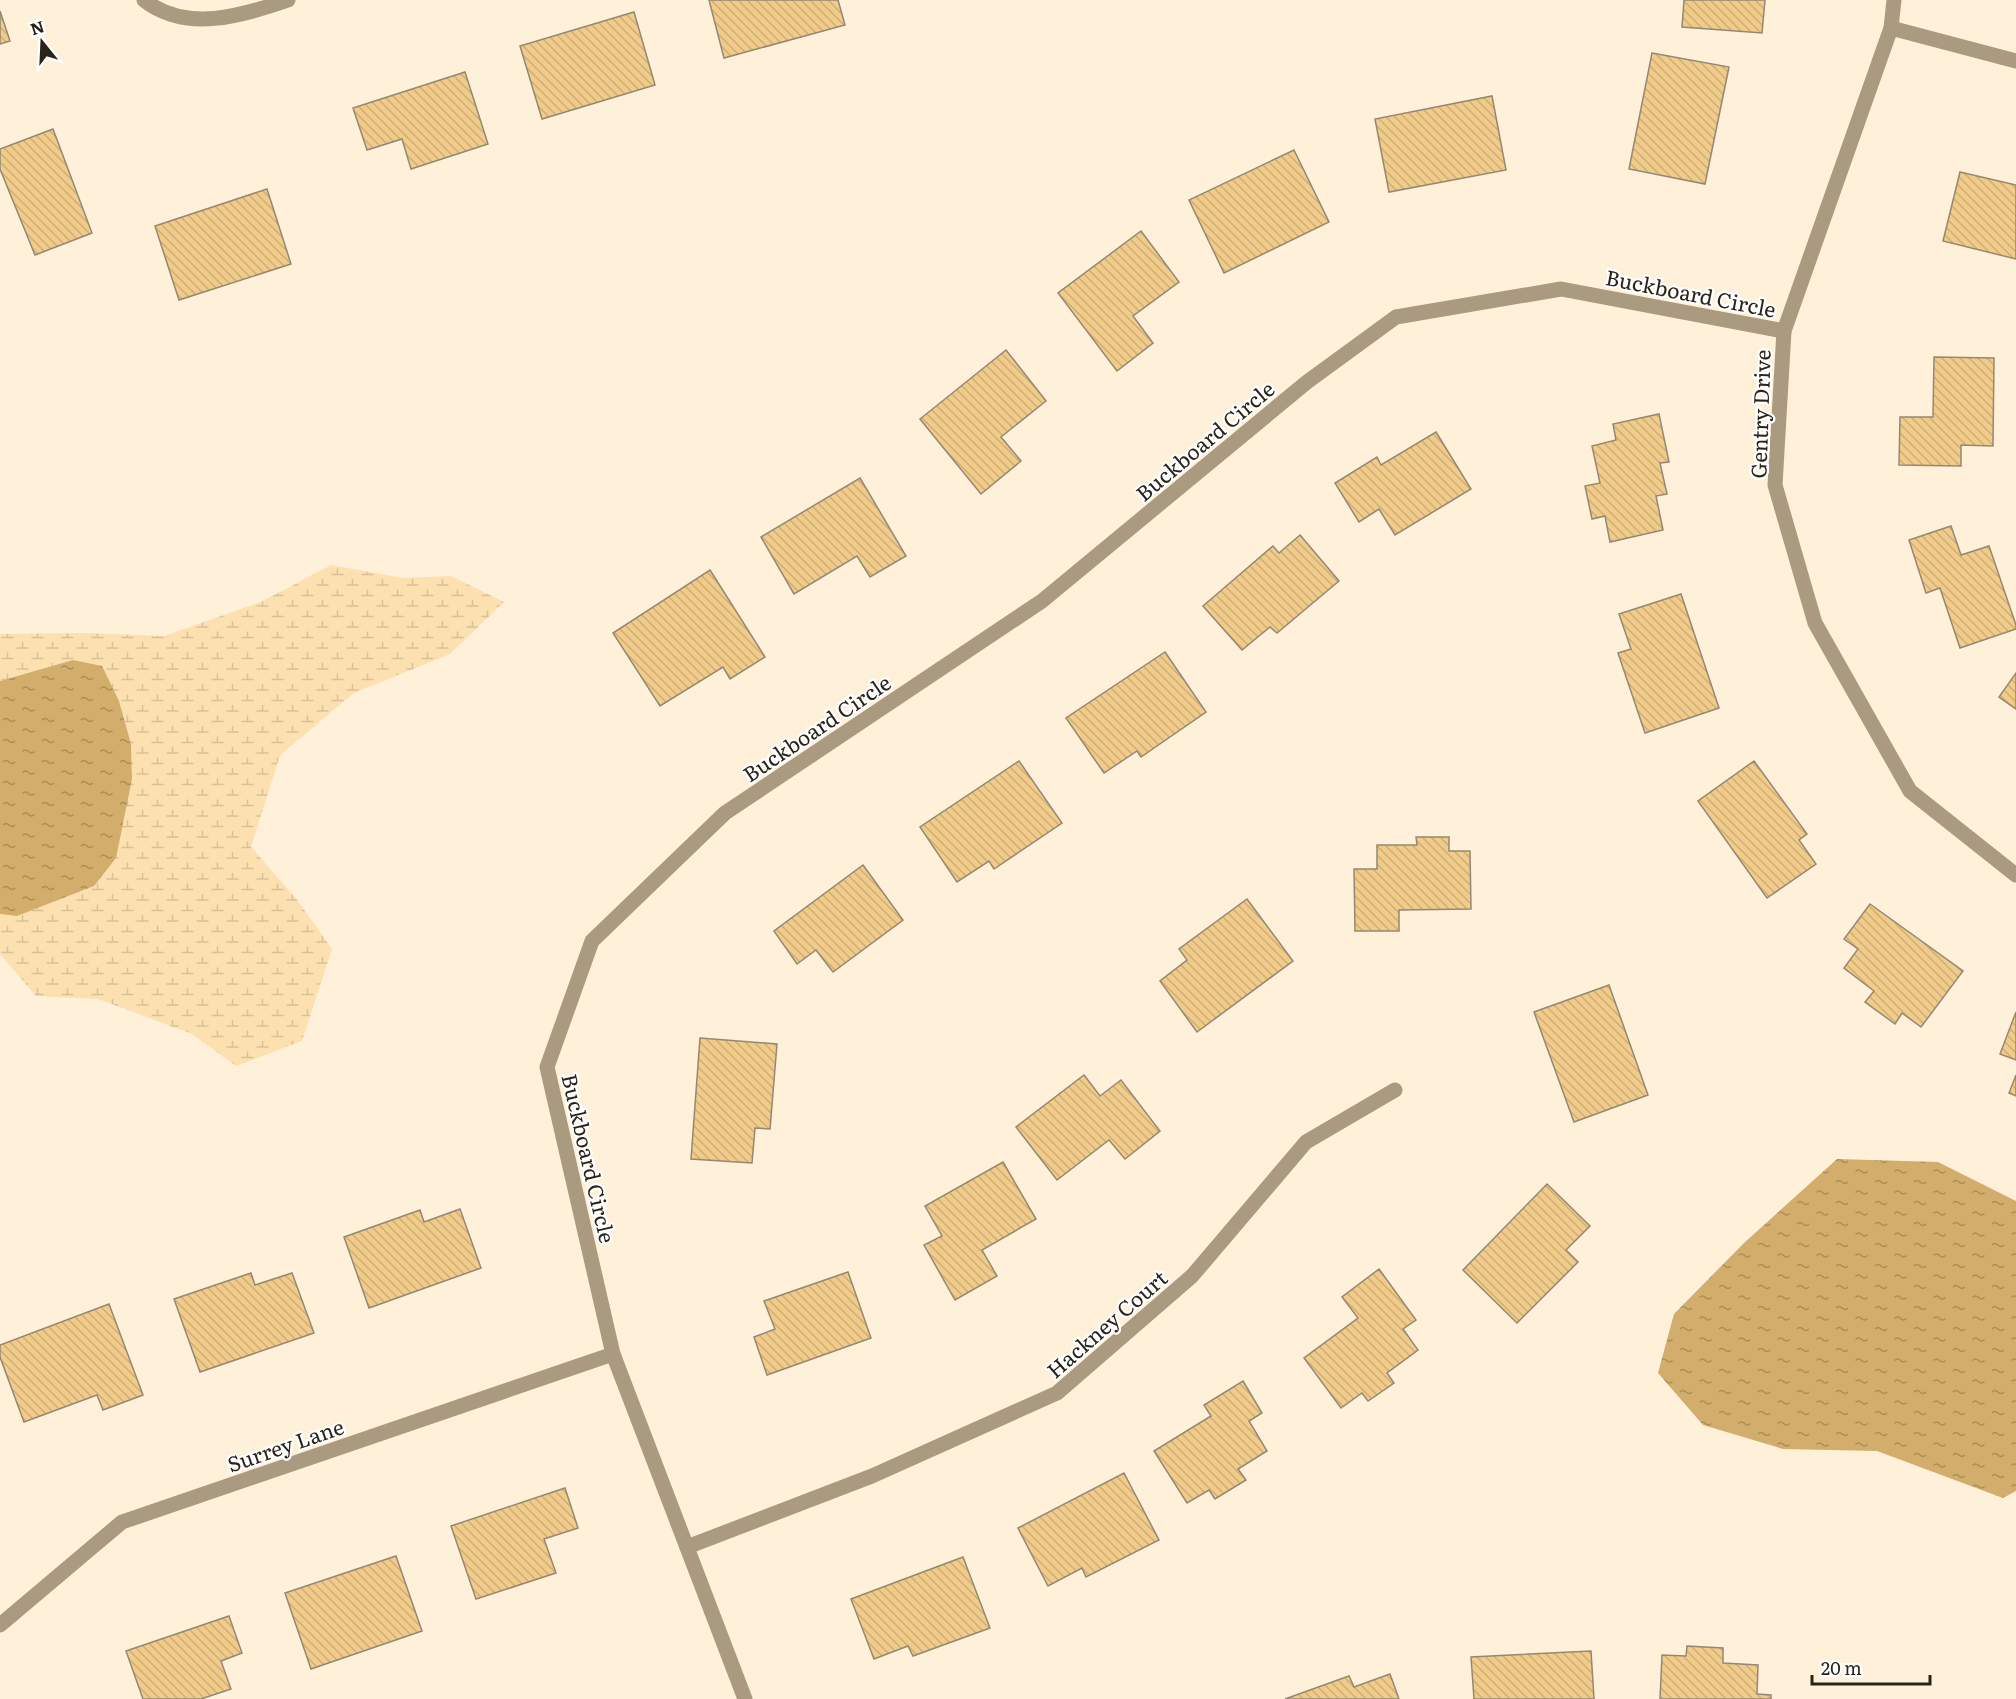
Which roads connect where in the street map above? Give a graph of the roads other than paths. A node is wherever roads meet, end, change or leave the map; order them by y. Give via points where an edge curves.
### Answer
1 (144, 0) edge
2 (288, 0) edge
3 (1894, 0) edge
4 (1891, 28) junction
5 (2016, 61) edge
6 (1784, 331) junction
7 (2016, 875) edge
8 (1395, 1090) dead end
9 (613, 1354) junction
10 (687, 1547) junction
11 (0, 1625) edge
12 (745, 1699) edge

1 - 2 street via 179,19 213,19
3 - 4 street, Gentry Drive
4 - 5 street
4 - 6 street, Gentry Drive
6 - 7 street, Gentry Drive via 1775,484 1815,623 1910,791
6 - 9 street, Buckboard Circle via 1561,289 1396,317 1307,382 1042,602 725,813 592,941 547,1066
8 - 10 street, Hackney Court via 1305,1142 1192,1276 1057,1393 872,1476
9 - 10 street, Buckboard Circle
9 - 11 street, Surrey Lane via 122,1522
10 - 12 street, Buckboard Circle

